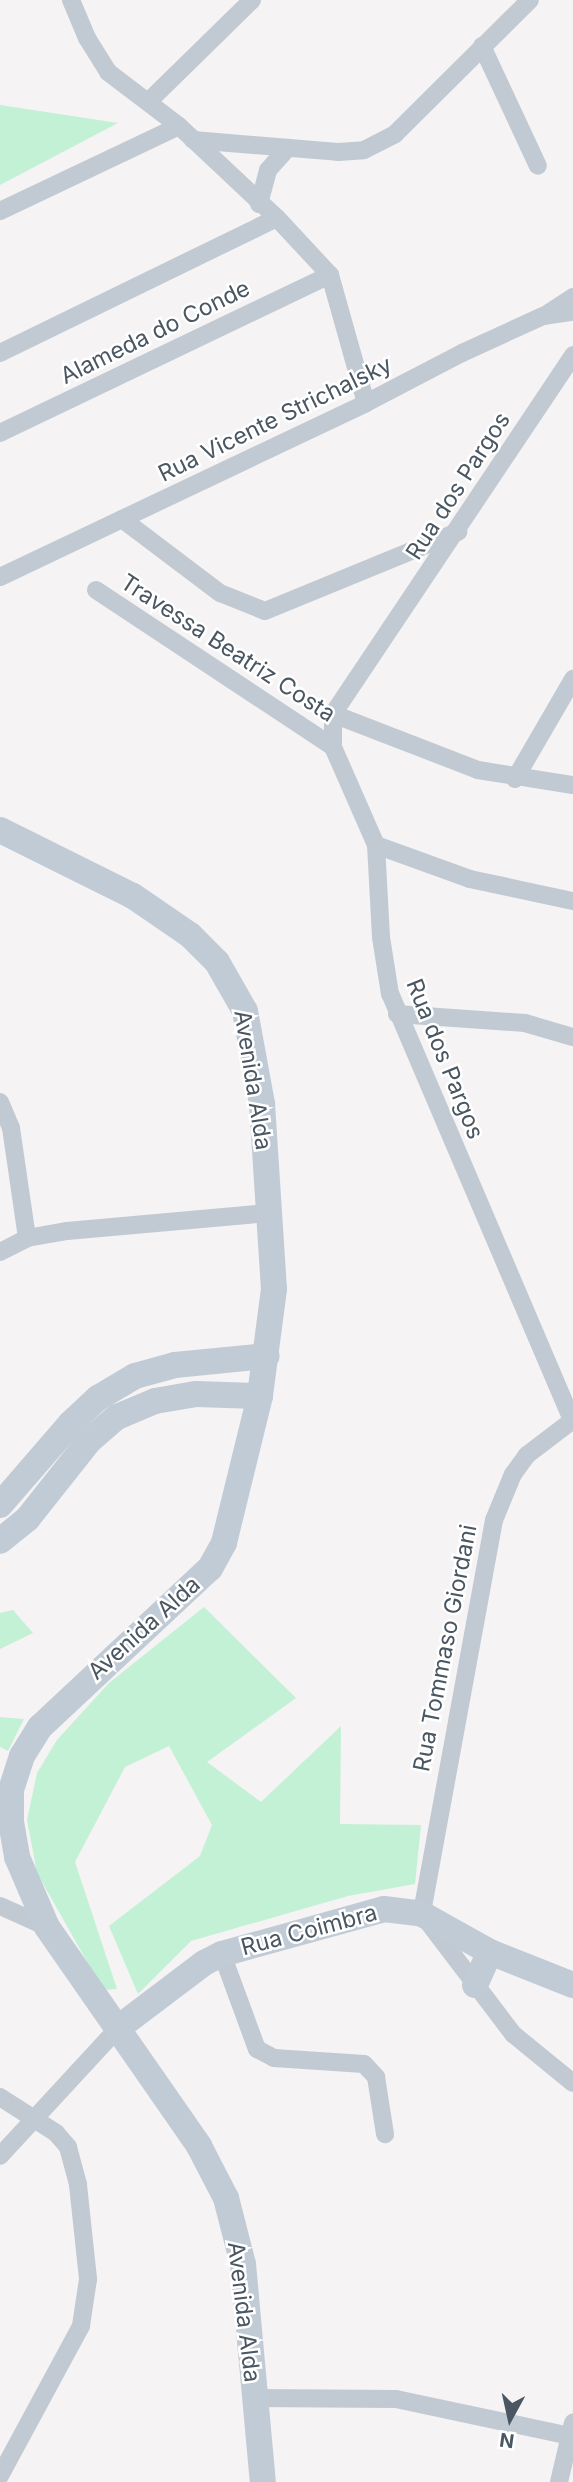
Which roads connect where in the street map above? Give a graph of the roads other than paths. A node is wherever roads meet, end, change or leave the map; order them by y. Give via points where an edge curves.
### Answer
1 (71, 0) edge
2 (252, 0) edge
3 (530, 0) edge
4 (482, 46) junction
5 (150, 100) junction
6 (179, 126) junction
7 (193, 140) junction
8 (288, 148) junction
9 (538, 166) dead end
10 (259, 204) junction
11 (0, 211) edge
12 (277, 218) junction
13 (330, 275) junction
14 (573, 297) edge
15 (573, 312) edge
16 (543, 316) junction
17 (0, 353) edge
18 (573, 355) edge
19 (366, 403) junction
20 (0, 433) edge
21 (122, 519) junction
22 (458, 532) junction
23 (0, 577) edge
24 (96, 590) dead end
25 (573, 679) edge
26 (333, 714) junction
27 (333, 747) junction
28 (516, 779) junction
29 (573, 785) edge
30 (0, 830) edge
31 (376, 845) junction
32 (573, 901) edge
33 (397, 1014) junction
34 (573, 1037) edge
35 (0, 1102) edge
36 (270, 1213) junction
37 (27, 1238) junction
38 (0, 1252) edge
39 (267, 1356) junction
40 (260, 1396) junction
41 (573, 1420) edge
42 (0, 1505) edge
43 (0, 1541) edge
44 (0, 1906) edge
45 (422, 1914) junction
46 (47, 1927) junction
47 (490, 1952) junction
48 (222, 1954) junction
49 (573, 1985) edge
50 (475, 1986) junction
51 (118, 2028) junction
52 (573, 2083) edge
53 (0, 2097) edge
54 (32, 2118) junction
55 (385, 2134) dead end
56 (0, 2157) edge
57 (255, 2398) junction
58 (571, 2429) edge
59 (0, 2476) edge
60 (263, 2482) edge
61 (559, 2482) edge

1 - 5 street via 108,72
2 - 5 street
3 - 4 street
4 - 8 street via 385,139 351,151
4 - 9 street
5 - 6 street
6 - 7 street
6 - 11 street
7 - 8 street
7 - 10 street
8 - 10 street via 268,170
10 - 12 street
12 - 13 street
12 - 17 street
13 - 19 street
13 - 20 street, Alameda do Conde
14 - 16 street
15 - 16 street, Rua Vicente Strichalsky
16 - 19 street, Rua Vicente Strichalsky
18 - 22 street, Rua dos Pargos
19 - 21 street, Rua Vicente Strichalsky
21 - 22 street via 220,593 265,611
21 - 23 street, Rua Vicente Strichalsky
22 - 26 street, Rua dos Pargos
24 - 27 street, Travessa Beatriz Costa
25 - 28 street
26 - 27 street, Rua dos Pargos
26 - 28 street via 440,758
27 - 31 street, Rua dos Pargos
28 - 29 street
30 - 36 main road, Avenida Alda via 133,896 190,935 228,978 249,1027 262,1104
31 - 32 street via 484,883
31 - 33 street, Rua dos Pargos via 384,967
33 - 34 street via 526,1023
33 - 41 street, Rua dos Pargos
35 - 37 street via 11,1128
36 - 37 street
36 - 39 main road, Avenida Alda via 274,1289
37 - 38 street
39 - 40 main road, Avenida Alda
39 - 42 main road via 175,1365 135,1376 98,1398 71,1423
40 - 43 main road via 196,1394 155,1401 117,1417 89,1441 28,1518
40 - 46 main road, Avenida Alda via 224,1543 210,1568 58,1707 22,1756 11,1790 11,1822 17,1857
41 - 45 street, Rua Tommaso Giordani via 527,1455 513,1474 494,1520
44 - 46 street
45 - 47 main road
45 - 48 main road, Rua Coimbra via 384,1909
45 - 50 street
46 - 51 main road, Avenida Alda
47 - 49 main road
47 - 50 main road
48 - 51 main road, Rua Coimbra
48 - 55 street via 257,2049 274,2058 364,2064 376,2077
50 - 52 street via 513,2034
51 - 54 street
51 - 57 main road, Avenida Alda via 199,2146 226,2198 243,2264
53 - 54 street
54 - 56 street
54 - 59 street via 56,2133 74,2164 88,2280 81,2326
57 - 58 street via 397,2399
57 - 60 main road, Avenida Alda
58 - 61 street

